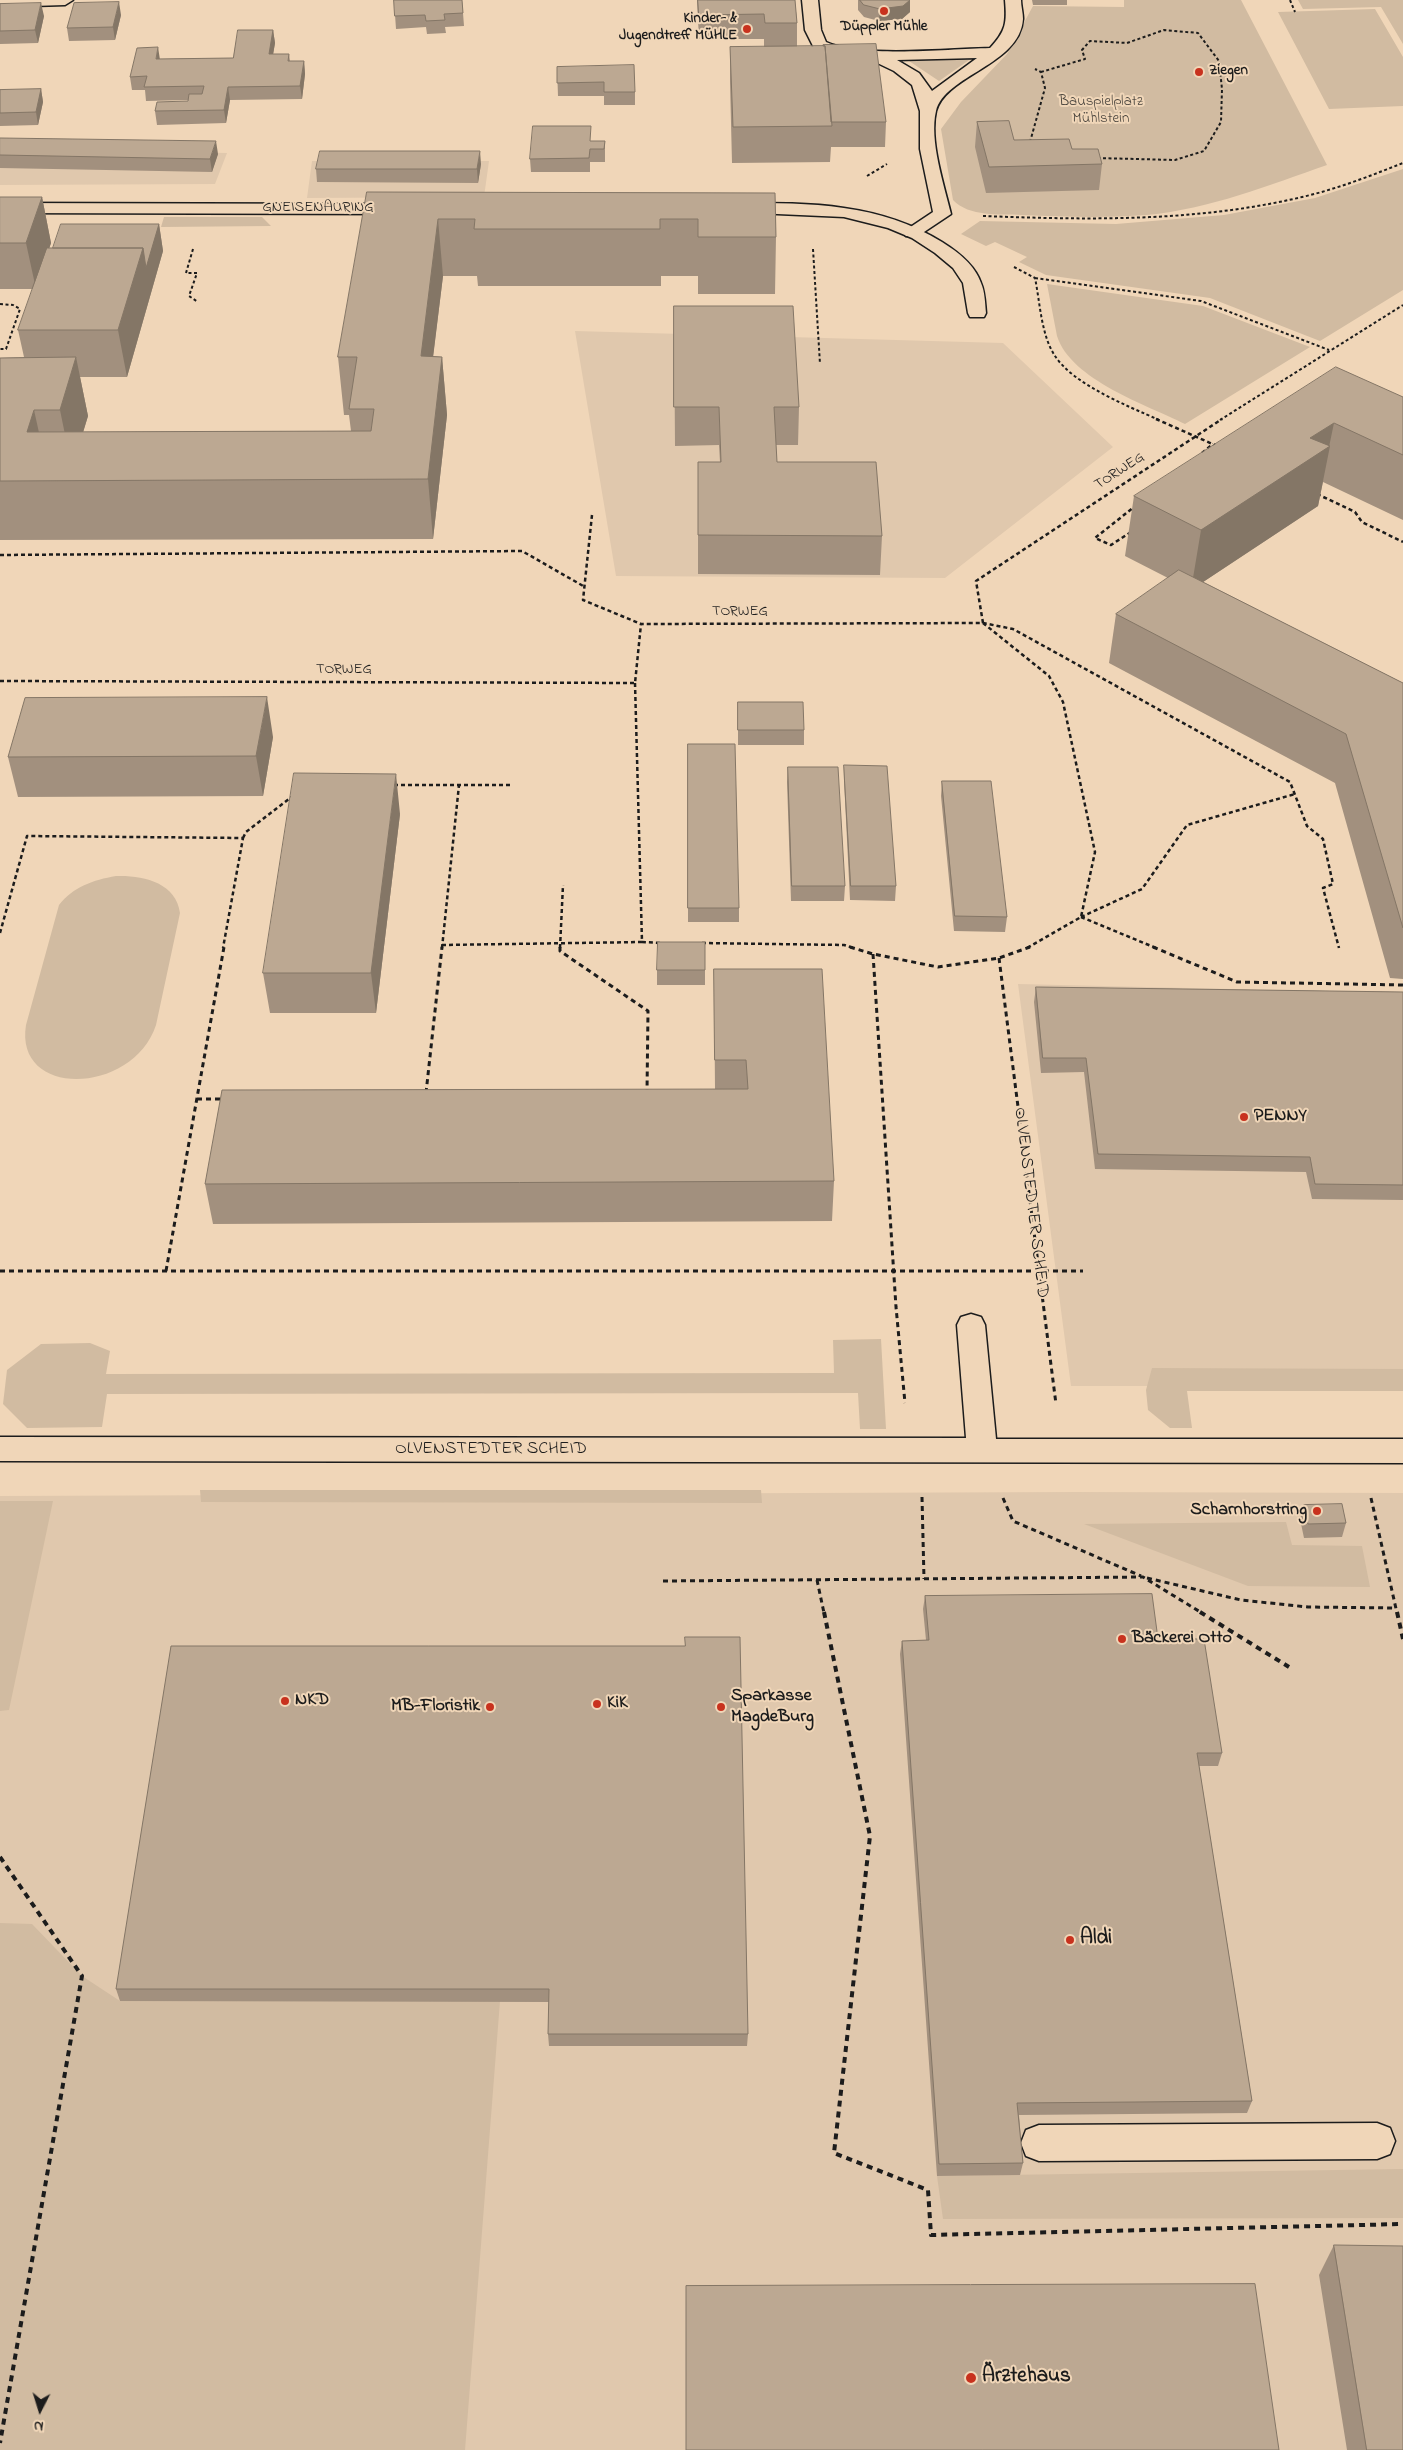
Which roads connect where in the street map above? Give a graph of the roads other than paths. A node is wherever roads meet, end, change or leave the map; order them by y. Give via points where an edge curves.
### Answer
1 (65, 0) edge
2 (810, 0) edge
3 (1013, 0) edge
4 (0, 2) edge
5 (996, 53) junction
6 (869, 54) junction
7 (928, 110) junction
8 (0, 208) edge
9 (721, 208) edge
10 (420, 209) edge
11 (912, 232) junction
12 (976, 314) dead end
13 (971, 1325) dead end
14 (0, 1449) edge
15 (982, 1450) junction
16 (1403, 1451) edge
17 (1376, 2141) dead end
18 (1039, 2144) dead end

1 - 4 street
2 - 6 street via 815,37 821,46 838,52
3 - 5 street via 1016,9 1013,26
5 - 6 street
5 - 7 street via 937,96
6 - 7 street via 900,68 918,82
7 - 11 street via 929,145 942,214
8 - 10 street, GNEISENAURING
9 - 11 street via 814,209 866,215
11 - 12 street via 960,265 972,283
13 - 15 street
14 - 15 street, OLVENSTEDTER SCHEID
15 - 16 street, OLVENSTEDTER SCHEID
17 - 18 street

